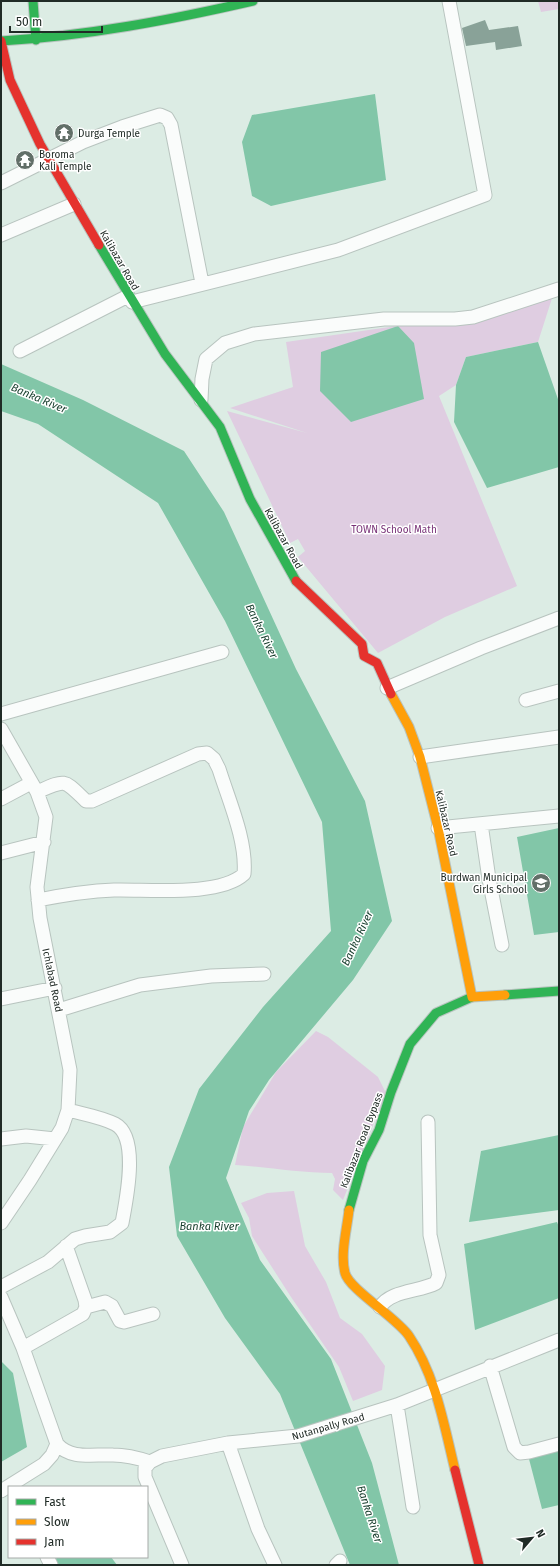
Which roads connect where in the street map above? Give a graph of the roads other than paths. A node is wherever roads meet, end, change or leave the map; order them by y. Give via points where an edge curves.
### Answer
1 (33, 1) edge
2 (253, 1) edge
3 (449, 1) edge
4 (36, 40) junction
5 (1, 41) edge
6 (49, 160) junction
7 (1, 183) edge
8 (74, 204) junction
9 (1, 235) edge
10 (202, 283) junction
11 (559, 289) edge
12 (130, 299) junction
13 (20, 351) dead end
14 (201, 400) junction
15 (559, 618) edge
16 (222, 652) dead end
17 (388, 688) junction
18 (559, 691) edge
19 (526, 700) dead end
20 (1, 714) edge
21 (1, 729) edge
22 (559, 737) edge
23 (420, 757) junction
24 (34, 787) junction
25 (1, 799) edge
26 (559, 816) edge
27 (481, 824) junction
28 (438, 828) junction
29 (44, 842) junction
30 (1, 853) edge
31 (38, 900) junction
32 (502, 945) dead end
33 (264, 974) dead end
34 (54, 988) junction
35 (559, 991) edge
36 (472, 997) junction
37 (1, 999) edge
38 (59, 1010) junction
39 (68, 1110) junction
40 (428, 1122) dead end
41 (1, 1139) edge
42 (55, 1140) junction
43 (1, 1223) edge
44 (66, 1246) junction
45 (1, 1287) edge
46 (1, 1297) edge
47 (86, 1307) junction
48 (380, 1307) junction
49 (152, 1314) dead end
50 (559, 1340) edge
51 (23, 1348) junction
52 (490, 1366) junction
53 (435, 1389) junction
54 (397, 1405) junction
55 (228, 1443) junction
56 (57, 1444) junction
57 (559, 1444) edge
58 (150, 1462) junction
59 (11, 1486) edge
60 (413, 1507) dead end
61 (182, 1565) edge
62 (275, 1565) edge
63 (479, 1565) edge

1 - 4 main road
2 - 4 main road via 175,19
3 - 10 street via 485,195 338,250
4 - 5 main road
5 - 6 main road, Kalibazar Road via 10,80
6 - 7 street
6 - 8 main road, Kalibazar Road
6 - 10 street via 83,142 122,127 160,115 167,118 171,125
8 - 9 street
8 - 12 main road, Kalibazar Road
10 - 12 street
11 - 14 street via 473,317 384,319 254,334 225,343 206,359
12 - 13 street
12 - 14 main road, Kalibazar Road via 165,354
14 - 17 main road, Kalibazar Road via 220,427 250,499 294,579 362,644 364,656 377,663
15 - 17 street via 480,648
16 - 20 street
17 - 23 main road, Kalibazar Road via 409,728
18 - 19 street
21 - 24 street, Ichlabad Road
22 - 23 street
23 - 28 main road, Kalibazar Road
24 - 25 street
24 - 29 street, Ichlabad Road via 46,818
24 - 31 street via 65,782 86,801 92,801 198,754 207,753 219,769 241,840 245,863 244,874 236,881 207,889 114,890
26 - 27 street
27 - 28 street
27 - 32 street
28 - 36 main road, Kalibazar Road
29 - 30 street
29 - 31 street, Ichlabad Road via 37,887
31 - 34 street, Ichlabad Road
33 - 38 street via 210,976 140,985
34 - 37 street
34 - 38 street, Ichlabad Road
35 - 36 main road
36 - 48 main road, Kalibazar Road Bypass via 436,1013 410,1044 379,1130 363,1161 350,1202 343,1247 346,1275 365,1296
38 - 39 street, Ichlabad Road via 70,1070
39 - 42 street, Ichlabad Road
39 - 44 street via 115,1124 122,1129 127,1139 130,1158 122,1223 110,1232 75,1239
40 - 48 street via 430,1236 439,1275 436,1283 427,1288 388,1298
41 - 42 street via 26,1136
42 - 43 street, Ichlabad Road
44 - 45 street via 48,1262
44 - 47 street
46 - 51 street
47 - 49 street via 106,1302 112,1306 120,1321 124,1322
47 - 51 street via 83,1314 77,1318
48 - 53 main road, Kalibazar Road Bypass via 409,1336
50 - 52 street, Nutanpally Road
51 - 56 street
52 - 53 street, Nutanpally Road
52 - 57 street via 514,1447 520,1453
53 - 54 street, Nutanpally Road
53 - 63 main road, Kalibazar Road Bypass
54 - 55 street, Nutanpally Road via 298,1436
54 - 60 street
55 - 58 street, Nutanpally Road via 162,1456
55 - 62 street via 258,1529
56 - 58 street via 70,1454 114,1454
56 - 59 street via 44,1464
58 - 61 street via 145,1468 145,1477

